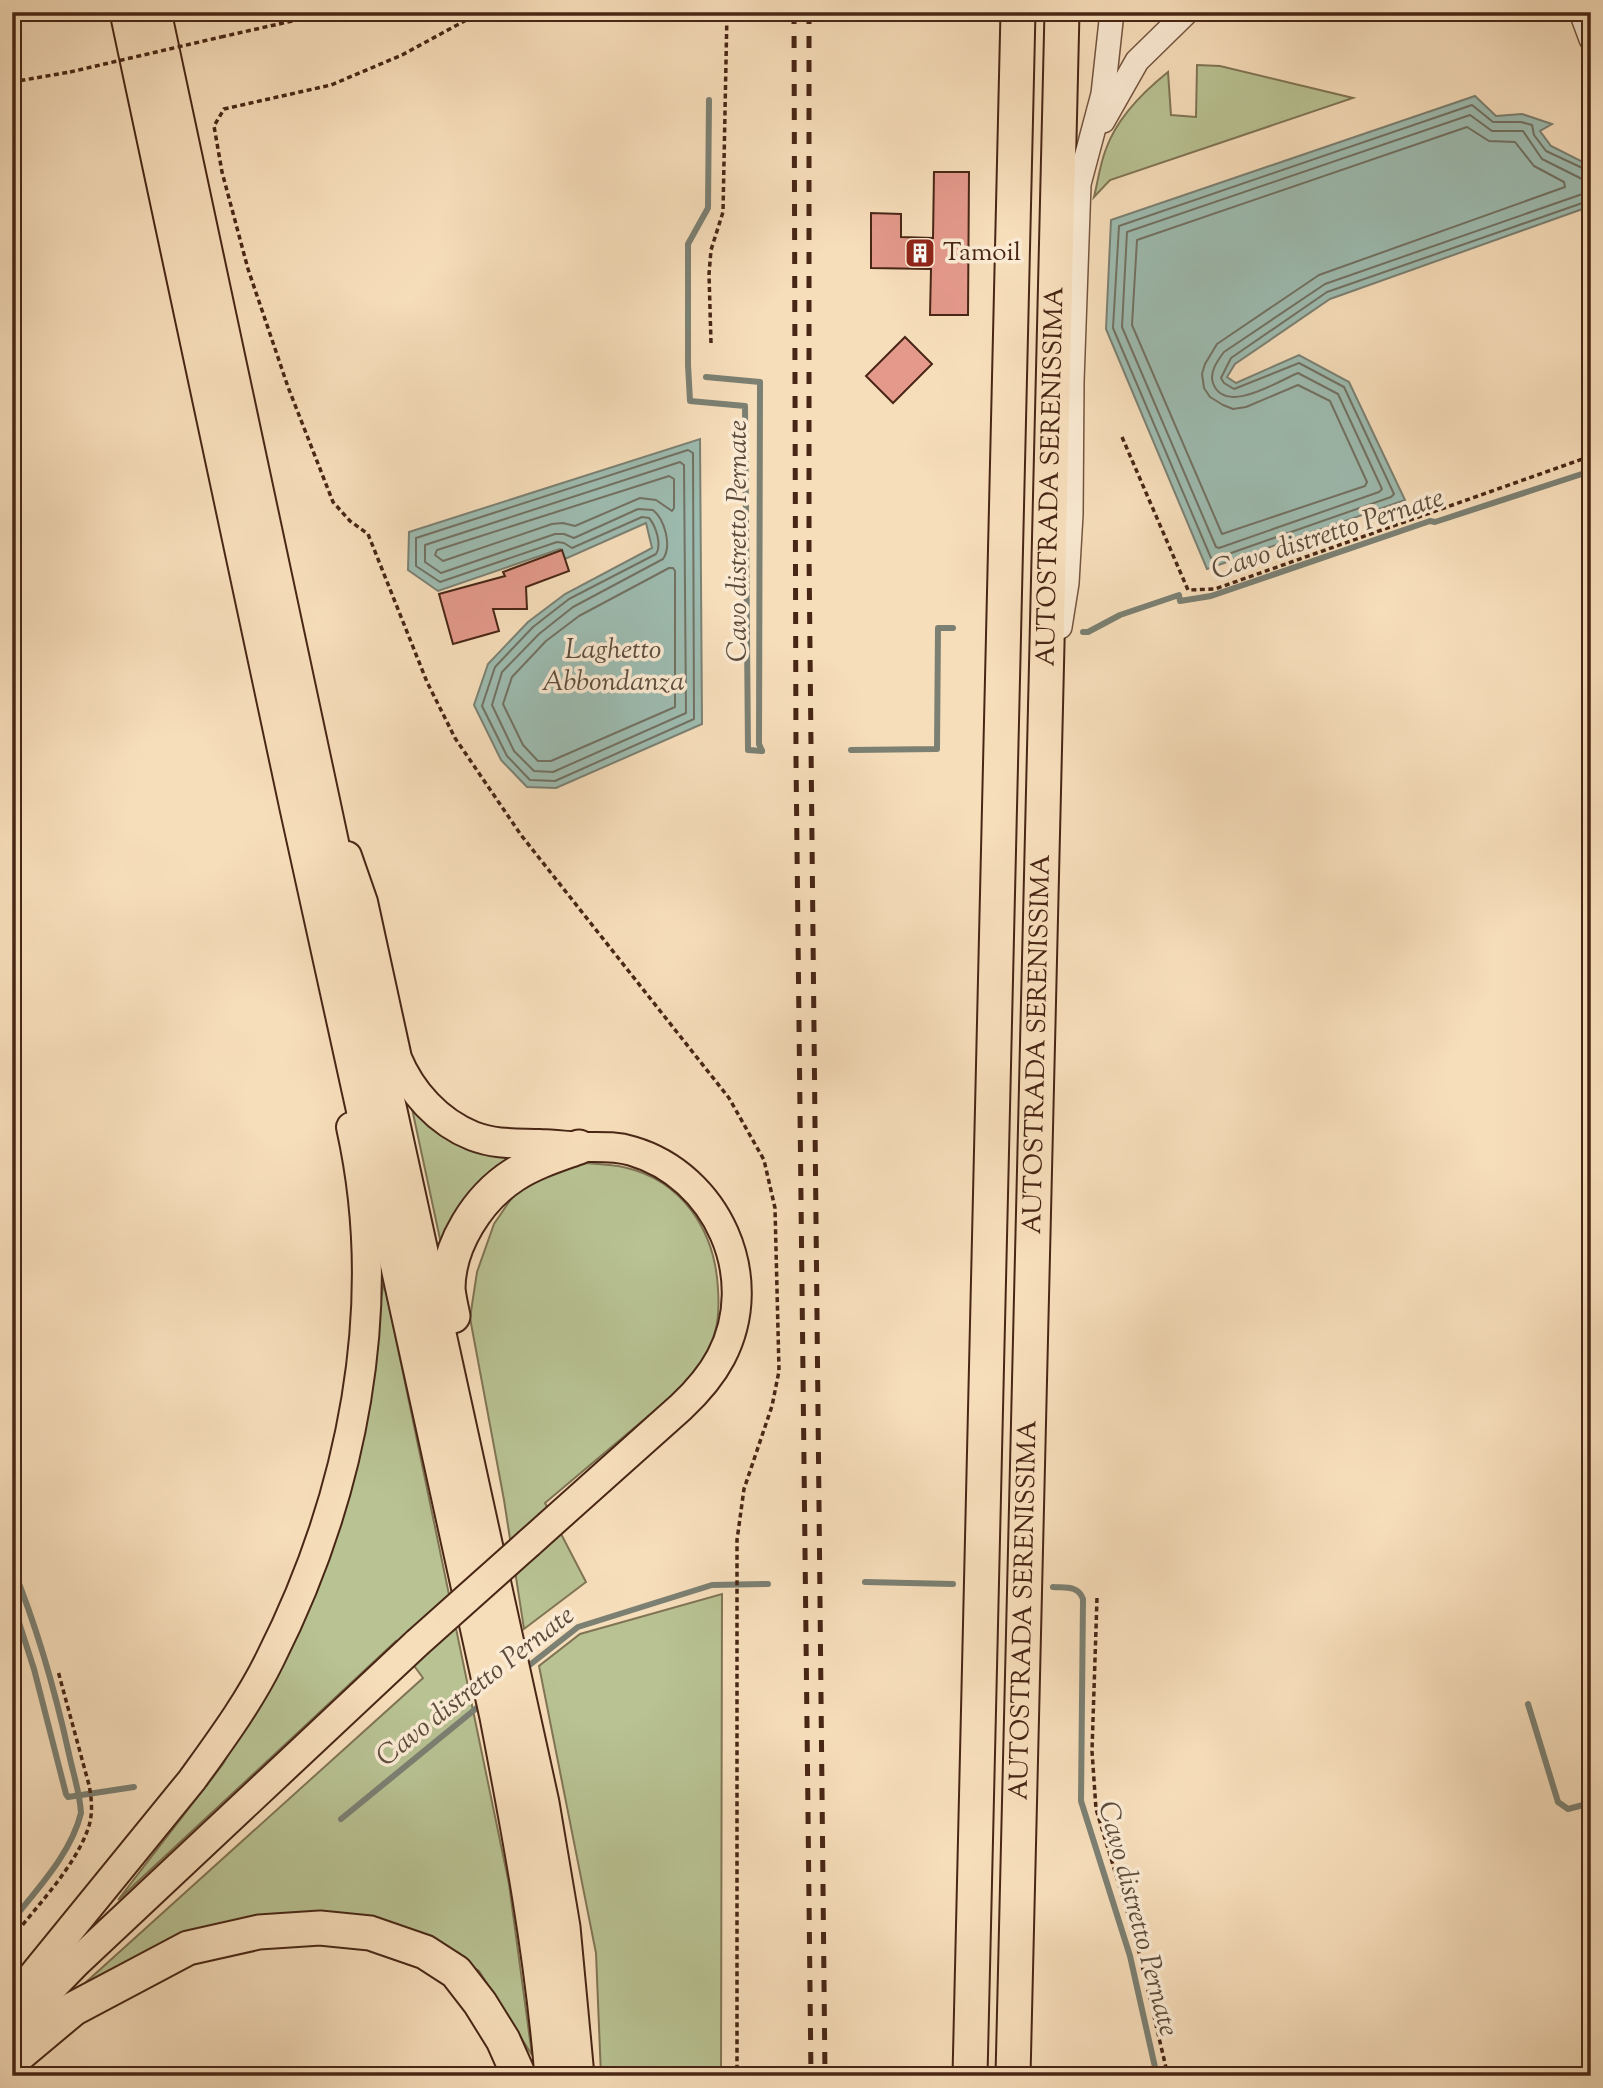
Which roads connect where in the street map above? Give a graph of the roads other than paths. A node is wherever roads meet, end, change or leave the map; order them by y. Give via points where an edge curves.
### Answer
1 (127, 12) edge
2 (154, 12) edge
3 (1018, 12) edge
4 (1062, 12) edge
5 (1112, 12) edge
6 (1187, 12) edge
7 (1581, 12) edge
8 (1591, 39) edge
9 (1089, 145) junction
10 (1046, 702) junction
11 (318, 774) junction
12 (297, 808) junction
13 (579, 1147) junction
14 (486, 1543) junction
15 (503, 1686) junction
16 (12, 2001) edge
17 (12, 2035) edge
18 (12, 2060) edge
19 (519, 2076) edge
20 (552, 2076) edge
21 (578, 2076) edge
22 (970, 2076) edge
23 (1013, 2076) edge

1 - 12 highway
2 - 11 highway
3 - 22 highway, AUTOSTRADA SERENISSIMA
4 - 10 highway, AUTOSTRADA SERENISSIMA
5 - 9 street via 1102,94
6 - 9 street via 1138,61
7 - 8 street
9 - 10 street via 1076,226 1067,583
10 - 23 highway, AUTOSTRADA SERENISSIMA
11 - 13 main road via 363,902 397,1058 413,1088 447,1121 482,1139
11 - 14 highway
12 - 15 highway
12 - 16 main road via 305,915 364,1200 364,1331 359,1387 342,1465 329,1515 289,1619 239,1714 192,1780
13 - 14 highway via 542,1160 498,1187 468,1225 450,1268 448,1290 479,1441
13 - 17 main road, bridge via 618,1147 650,1157 691,1185 710,1206 722,1226 735,1270 734,1316 722,1355 698,1390 417,1643 77,1962
14 - 15 highway
15 - 20 highway
15 - 21 highway via 542,1803 563,1927
18 - 19 highway via 73,2009 188,1948 259,1932 320,1927 370,1933 425,1952 456,1972 503,2040

